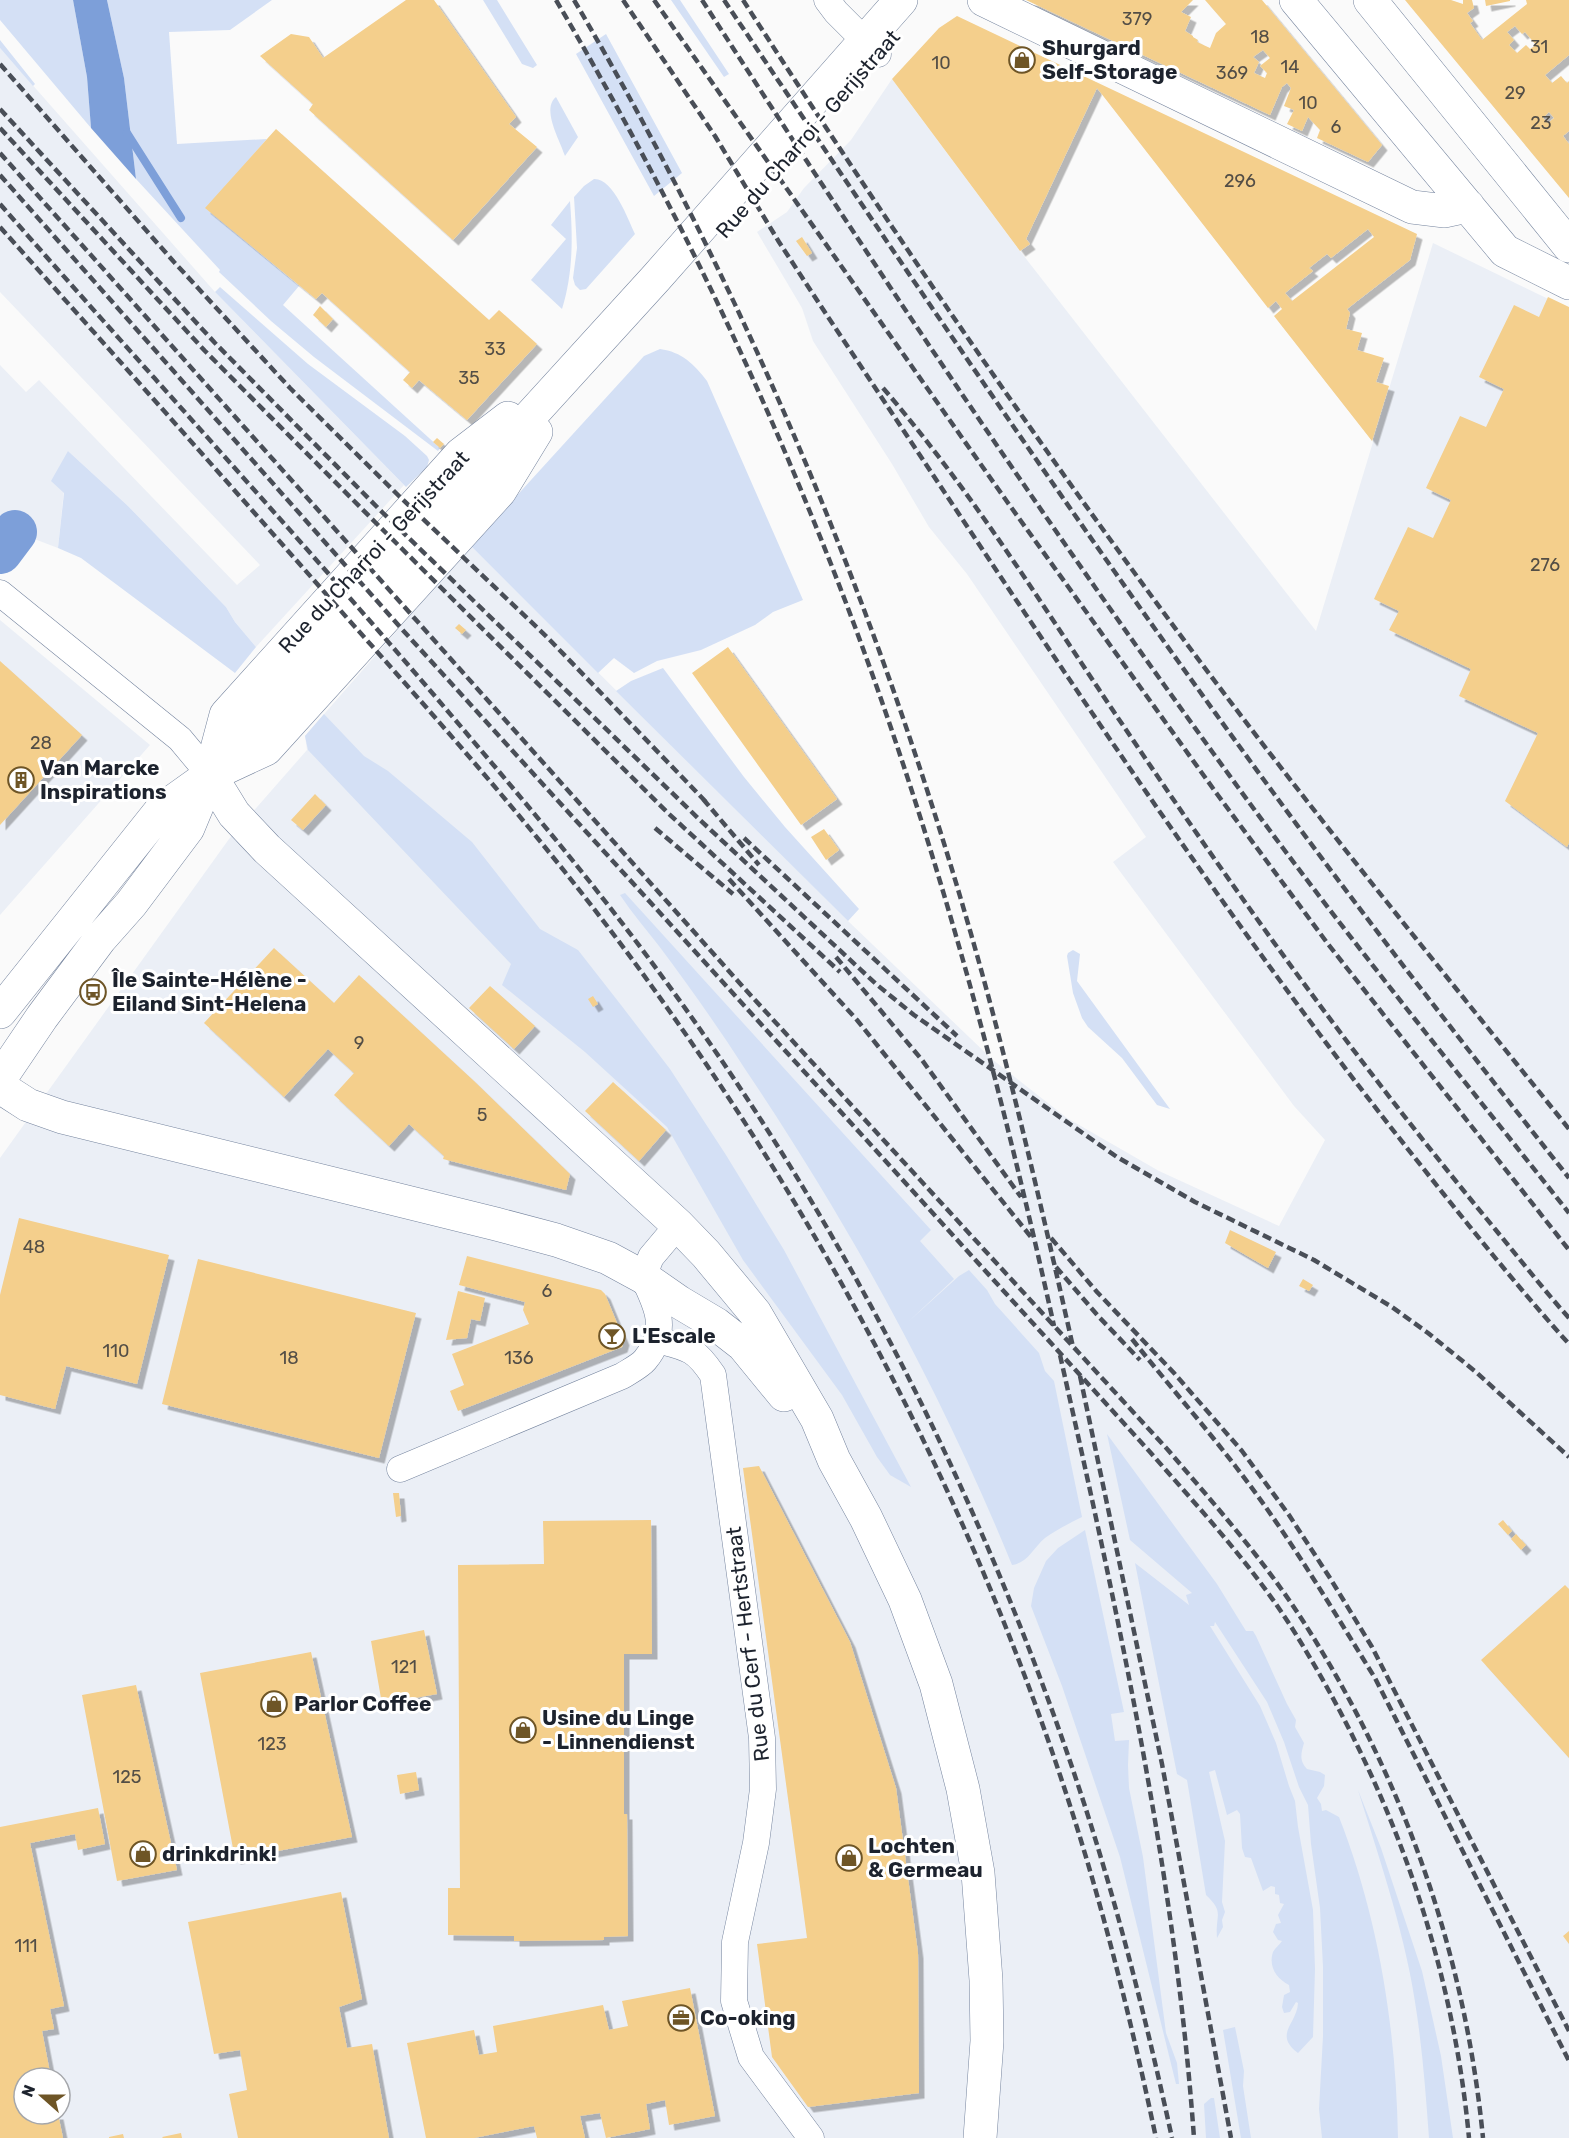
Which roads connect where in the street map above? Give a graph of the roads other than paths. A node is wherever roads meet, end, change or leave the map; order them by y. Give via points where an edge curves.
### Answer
1 (827, 0) edge
2 (884, 0) edge
3 (902, 0) edge
4 (921, 0) edge
5 (984, 0) edge
6 (1296, 0) edge
7 (1370, 0) edge
8 (866, 42) junction
9 (1468, 206) junction
10 (1569, 246) edge
11 (1569, 283) edge
12 (4, 596) edge
13 (210, 775) junction
14 (0, 1012) edge
15 (0, 1079) edge
16 (0, 1087) edge
17 (678, 1225) junction
18 (644, 1277) junction
19 (657, 1340) junction
20 (834, 1460) junction
21 (400, 1469) dead end
22 (812, 2138) edge
23 (980, 2138) edge

1 - 8 street
2 - 8 main road, Rue du Charroi - Gerijstraat
3 - 8 main road, Rue du Charroi - Gerijstraat
4 - 8 main road, Rue du Charroi - Gerijstraat
5 - 9 main road via 1412,207 1445,211
6 - 9 main road
7 - 10 main road
8 - 13 main road, Rue du Charroi - Gerijstraat via 694,216 656,278
9 - 11 main road via 1505,251
12 - 13 street via 180,739
13 - 14 main road, Rue du Charroi - Gerijstraat via 161,810
13 - 15 main road, Rue du Charroi - Gerijstraat via 188,828 100,939
13 - 17 main road via 234,814 267,849
16 - 18 main road via 28,1105 62,1117 556,1240 608,1258
17 - 18 street via 651,1257
17 - 20 main road via 754,1313 818,1419
18 - 19 street via 659,1315
18 - 20 main road via 742,1345
19 - 21 street via 644,1361 622,1376
19 - 22 street, Rue du Cerf - Hertstraat via 687,1348 701,1357 713,1375 762,1738 763,1789 735,1942 734,2001 751,2057
20 - 23 main road via 909,1610 936,1684 963,1789 978,1873 986,1980 987,2041

